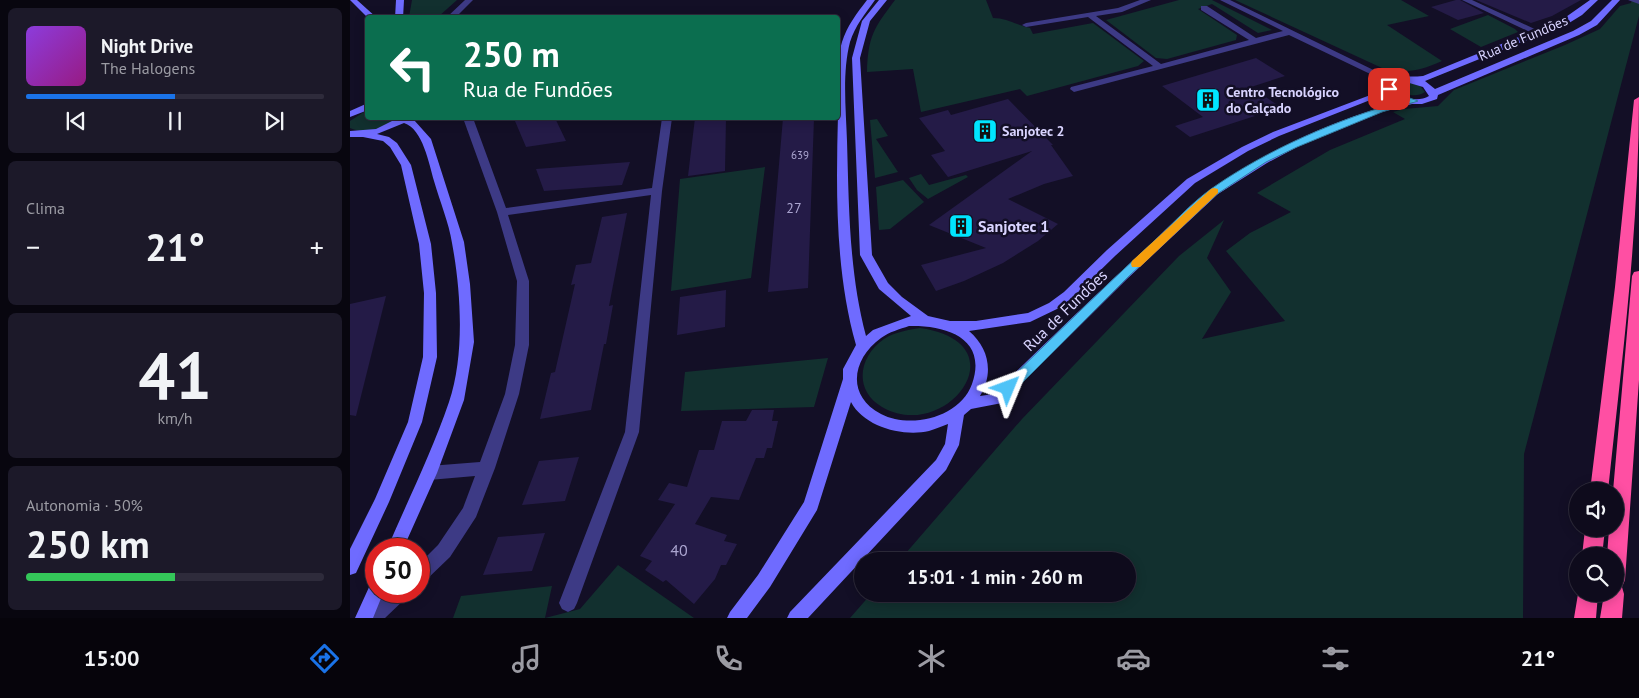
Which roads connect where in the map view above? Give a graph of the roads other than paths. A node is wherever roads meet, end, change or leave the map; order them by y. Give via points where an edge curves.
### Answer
1 (353, 0) edge
2 (400, 0) edge
3 (469, 0) edge
4 (871, 0) edge
5 (883, 0) edge
6 (1147, 0) edge
7 (1224, 0) edge
8 (1466, 0) edge
9 (1594, 0) edge
10 (1616, 0) edge
11 (1632, 0) edge
12 (1639, 2) edge
13 (1204, 8) dead end
14 (1088, 14) junction
15 (370, 15) edge
16 (399, 15) edge
17 (453, 15) edge
18 (1026, 25) dead end
19 (1290, 32) junction
20 (1537, 32) junction
21 (1255, 40) junction
22 (840, 58) edge
23 (1160, 66) junction
24 (1414, 80) junction
25 (1390, 85) junction
26 (1074, 89) dead end
27 (1434, 93) junction
28 (1639, 100) edge
29 (1414, 101) junction
30 (365, 107) edge
31 (350, 113) edge
32 (400, 120) edge
33 (407, 120) edge
34 (469, 120) edge
35 (667, 120) edge
36 (355, 134) edge
37 (657, 191) junction
38 (502, 212) junction
39 (1639, 276) edge
40 (926, 320) junction
41 (950, 326) junction
42 (862, 345) junction
43 (849, 382) junction
44 (962, 408) junction
45 (487, 468) junction
46 (429, 473) junction
47 (1600, 482) edge
48 (400, 538) edge
49 (1618, 547) edge
50 (430, 564) edge
51 (350, 567) edge
52 (1587, 602) edge
53 (1613, 602) edge
54 (371, 603) edge
55 (388, 603) edge
56 (568, 603) dead end
57 (364, 618) edge
58 (372, 618) edge
59 (736, 618) edge
60 (796, 618) edge
61 (1585, 618) edge
62 (1612, 618) edge

1 - 15 main road
2 - 16 main road
3 - 17 street
4 - 22 main road via 856,21
5 - 40 main road via 866,22 856,58 866,256 873,275 885,291
6 - 14 street via 1119,10
7 - 19 street, Rua de Fundões
8 - 20 street
9 - 20 main road, Rua de Fundões via 1566,21
10 - 27 main road, Rua de Fundões via 1594,23 1576,33
11 - 12 street
13 - 21 street
14 - 18 street
14 - 23 street
19 - 21 street
19 - 25 street, Rua de Fundões
20 - 24 main road, Rua de Fundões
21 - 23 street
22 - 42 main road via 845,253 851,302
23 - 26 street
24 - 25 main road, Rua de Fundões via 1401,79
24 - 27 main road via 1428,86
25 - 29 main road, Rua de Fundões via 1401,98
25 - 41 main road, Rua de Fundões via 1376,96 1245,148 1191,180 1053,306 1030,317 976,326
27 - 29 main road, Rua de Fundões via 1427,101
28 - 47 highway
29 - 44 main road, Rua de Fundões via 1379,110 1294,145 1263,160 1214,192 997,399
30 - 31 main road
32 - 36 main road via 386,128
33 - 46 main road via 426,139 458,242 464,284 467,342 457,400
34 - 38 street
35 - 37 street
36 - 51 main road via 386,139 394,145 406,165 425,244 430,293 430,357 415,422 382,502
37 - 38 street
37 - 56 street via 632,432
38 - 45 street via 523,281 522,344 512,394
39 - 49 highway
40 - 41 main road
40 - 42 main road via 890,326
41 - 44 main road via 976,345 982,359 983,375 979,390
42 - 43 main road via 854,356
43 - 44 main road via 854,398 866,412 884,422 906,426 929,425 951,417
43 - 59 main road via 811,505 764,581
44 - 60 main road via 952,445 940,465
45 - 46 street
45 - 50 street via 470,512 444,551
46 - 48 main road
52 - 61 highway
53 - 62 highway
54 - 57 main road
55 - 58 street

